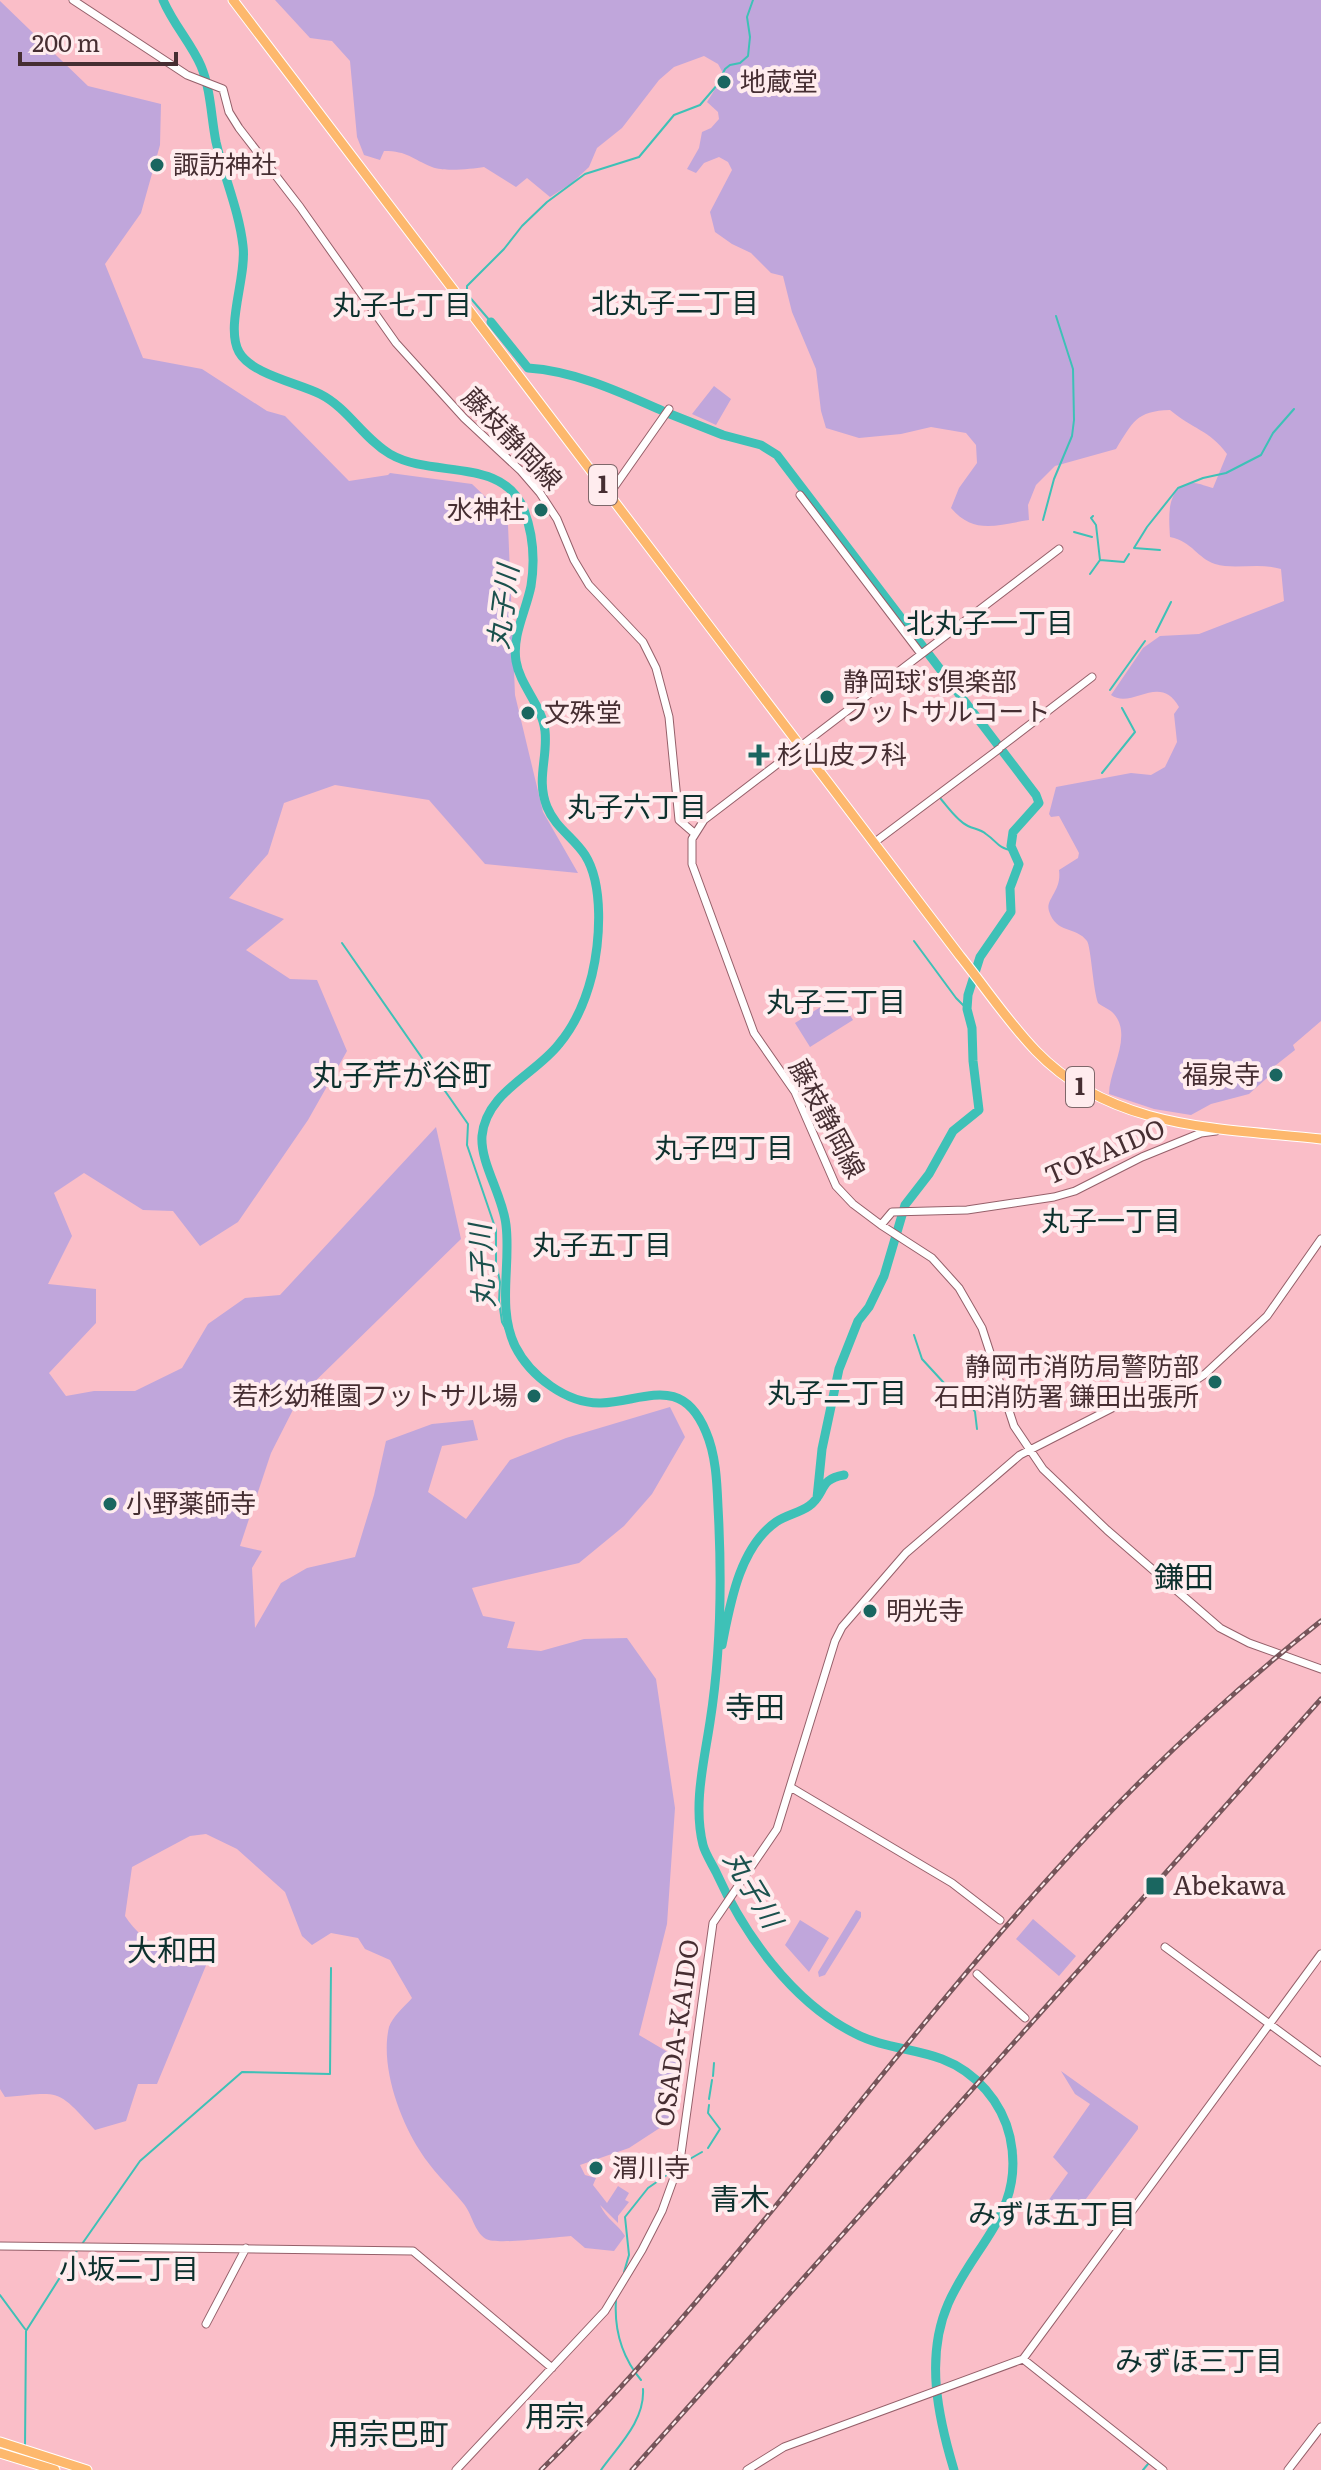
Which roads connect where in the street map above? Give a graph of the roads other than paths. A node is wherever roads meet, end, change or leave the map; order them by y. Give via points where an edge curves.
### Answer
1 (73, 0) edge
2 (233, 0) edge
3 (669, 409) dead end
4 (610, 493) junction
5 (800, 495) dead end
6 (1059, 549) dead end
7 (924, 652) junction
8 (1092, 677) dead end
9 (801, 745) junction
10 (694, 833) junction
11 (875, 842) junction
12 (1179, 1125) junction
13 (1222, 1130) junction
14 (1321, 1139) edge
15 (1177, 1144) junction
16 (881, 1225) junction
17 (1321, 1239) edge
18 (1028, 1450) junction
19 (1321, 1669) edge
20 (792, 1788) junction
21 (1000, 1920) dead end
22 (1165, 1947) dead end
23 (1321, 1954) edge
24 (977, 1974) dead end
25 (1025, 2018) dead end
26 (1269, 2024) junction
27 (1321, 2062) edge
28 (0, 2246) edge
29 (246, 2248) junction
30 (206, 2324) dead end
31 (1023, 2359) junction
32 (552, 2368) junction
33 (1321, 2427) edge
34 (0, 2442) edge
35 (0, 2453) edge
36 (55, 2470) edge
37 (87, 2470) edge
38 (456, 2470) edge
39 (747, 2470) edge
40 (1163, 2470) edge
41 (1288, 2470) edge

1 - 10 street, 藤枝静岡線 via 197,80 223,89 239,128 396,343 540,493 589,585 643,642 656,668 669,717 679,820
2 - 4 highway, 1
3 - 4 street
4 - 9 highway, 1
5 - 7 street
6 - 7 street
7 - 9 street
8 - 11 street
9 - 10 street
9 - 11 highway, 1
10 - 16 street, 藤枝静岡線 via 692,864 754,1033 795,1092 836,1186
11 - 12 highway, 1 via 1037,1052 1073,1083 1119,1107
12 - 13 highway, 1
12 - 15 street via 1187,1133
13 - 14 highway, 1
13 - 15 street, TOKAIDO
15 - 16 street, TOKAIDO via 1054,1197 967,1210 889,1214
16 - 18 street, 藤枝静岡線 via 943,1268 968,1302 985,1335 1008,1412
17 - 18 street via 1267,1316 1201,1378 1135,1397
18 - 19 street, 藤枝静岡線 via 1063,1490 1220,1628
18 - 20 street via 906,1553 842,1627
20 - 21 street via 952,1883
20 - 32 street, OSADA-KAIDO via 773,1838 711,1929 676,2177 652,2233 613,2300
22 - 26 street
23 - 26 street
24 - 25 street
26 - 27 street
26 - 31 street
28 - 29 street
29 - 30 street
29 - 32 street via 415,2252
31 - 39 street via 784,2447
31 - 40 street
32 - 38 street, OSADA-KAIDO
33 - 41 street
34 - 37 highway
35 - 36 highway

